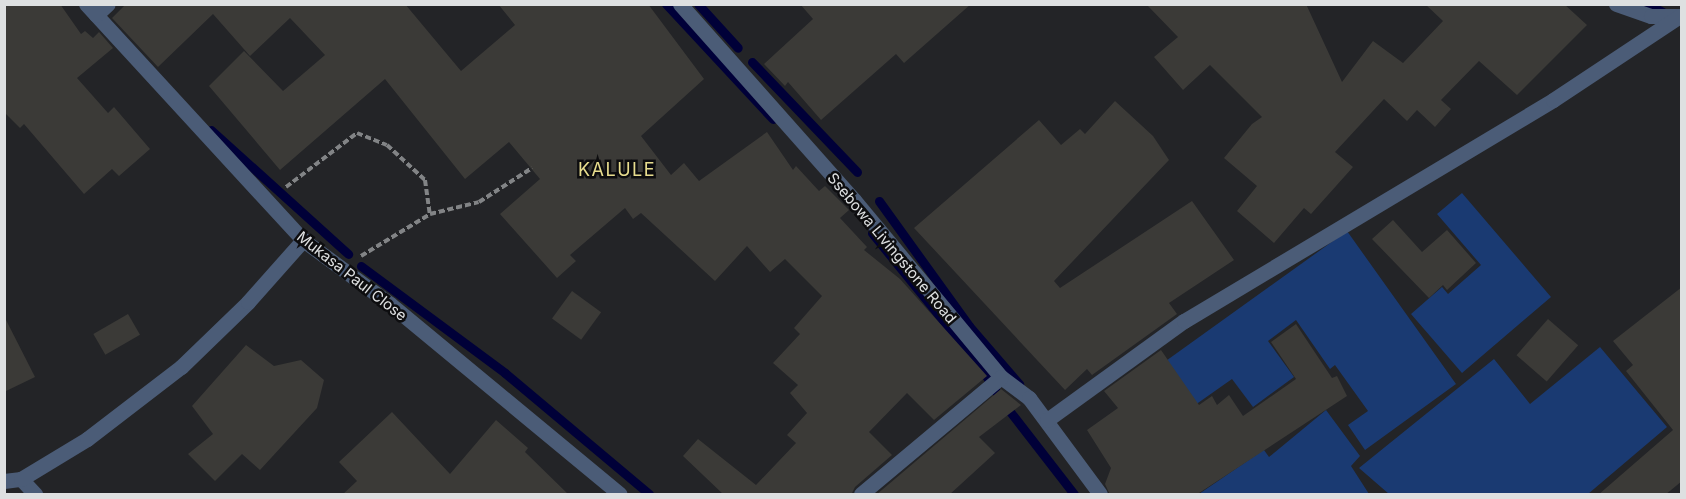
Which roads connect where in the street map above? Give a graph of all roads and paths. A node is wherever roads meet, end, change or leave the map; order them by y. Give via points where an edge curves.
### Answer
1 (680, 4) edge
2 (1616, 4) edge
3 (97, 8) edge
4 (1681, 16) edge
5 (532, 168) dead end
6 (266, 202) junction
7 (429, 214) junction
8 (303, 240) junction
9 (342, 267) junction
10 (1001, 377) junction
11 (1047, 420) junction
12 (21, 479) junction
13 (4, 481) edge
14 (35, 495) edge
15 (620, 495) edge
16 (861, 495) edge
17 (1100, 495) edge

1 - 10 street, Ssebowa Livingstone Road via 854,200
2 - 4 street via 1651,16
3 - 6 street, Mukasa Paul Close
4 - 11 street via 1554,100 1184,321
5 - 7 path via 479,202
6 - 7 path via 357,133 387,145 426,180
6 - 8 street, Mukasa Paul Close
7 - 9 path
8 - 9 street, Mukasa Paul Close
8 - 12 street via 248,303 181,367 87,439
9 - 15 street, Mukasa Paul Close
10 - 11 street, Ssebowa Livingstone Road via 1029,398
10 - 16 street
11 - 17 street, Ssebowa Livingstone Road
12 - 13 street
12 - 14 street

